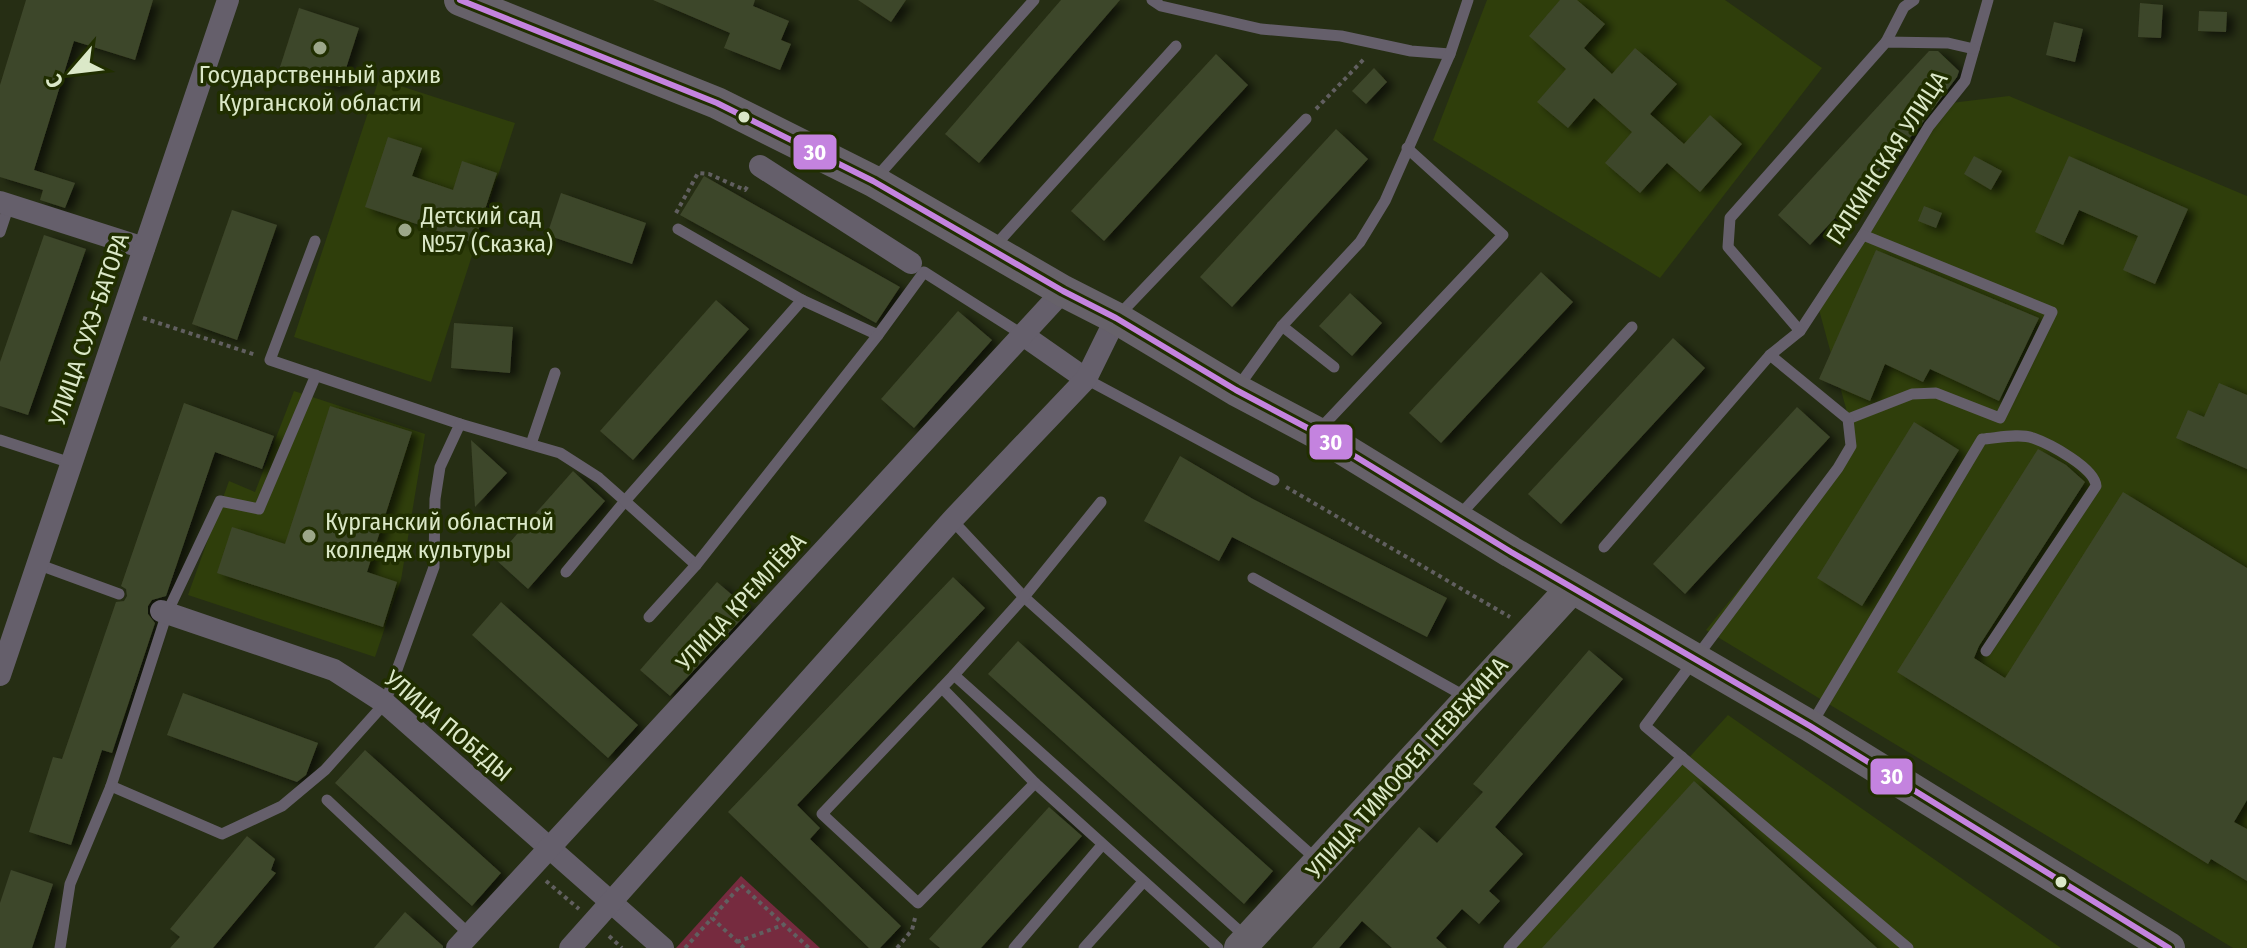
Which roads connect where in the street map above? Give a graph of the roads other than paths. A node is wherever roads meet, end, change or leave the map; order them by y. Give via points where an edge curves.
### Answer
1 (228, 0) edge
2 (460, 0) edge
3 (1034, 0) edge
4 (1152, 0) edge
5 (1468, 0) edge
6 (1914, 0) edge
7 (1988, 0) edge
8 (1886, 42) junction
9 (1176, 46) dead end
10 (1974, 49) junction
11 (1450, 54) junction
12 (1306, 119) road end
13 (1407, 148) junction
14 (760, 166) road end
15 (873, 181) junction
16 (4, 203) edge
17 (677, 222) road end
18 (0, 232) edge
19 (1863, 235) junction
20 (315, 241) dead end
21 (144, 248) junction
22 (992, 248) junction
23 (918, 268) junction
24 (1063, 291) junction
25 (802, 300) junction
26 (1116, 318) junction
27 (1282, 326) junction
28 (1632, 327) dead end
29 (1800, 331) junction
30 (878, 335) junction
31 (1023, 335) junction
32 (1770, 355) junction
33 (1334, 367) dead end
34 (555, 373) dead end
35 (316, 375) junction
36 (1086, 379) junction
37 (1236, 390) junction
38 (1848, 419) junction
39 (460, 424) junction
40 (1317, 433) junction
41 (0, 440) edge
42 (531, 444) junction
43 (71, 463) junction
44 (1274, 480) road end
45 (625, 501) junction
46 (1101, 502) dead end
47 (1457, 518) junction
48 (952, 520) junction
49 (1604, 547) dead end
50 (37, 564) junction
51 (696, 565) junction
52 (566, 572) dead end
53 (1253, 578) dead end
54 (1572, 588) junction
55 (119, 594) dead end
56 (1024, 597) junction
57 (164, 612) junction
58 (649, 617) dead end
59 (1986, 651) dead end
60 (1694, 659) junction
61 (0, 675) edge
62 (954, 675) junction
63 (942, 688) junction
64 (1469, 698) junction
65 (385, 703) junction
66 (1810, 726) junction
67 (1682, 757) junction
68 (1035, 783) junction
69 (111, 786) junction
70 (327, 800) dead end
71 (1102, 845) junction
72 (549, 847) junction
73 (1321, 863) junction
74 (1143, 882) junction
75 (610, 904) junction
76 (463, 941) edge
77 (1244, 944) edge
78 (60, 948) edge
79 (570, 948) edge
80 (663, 948) edge
81 (1014, 948) edge
82 (1084, 948) edge
83 (1218, 948) edge
84 (1509, 948) edge
85 (1908, 948) edge
86 (2169, 948) edge

1 - 21 street, УЛИЦА СУХЭ-БАТОРА
2 - 15 main road via 717,103
3 - 15 lane
4 - 11 lane via 1261,29
5 - 11 lane
6 - 8 lane via 1904,7
7 - 10 lane, ГАЛКИНСКАЯ УЛИЦА
8 - 10 lane
8 - 29 lane via 1730,218 1728,247
9 - 22 lane
10 - 19 lane, ГАЛКИНСКАЯ УЛИЦА via 1965,81 1929,126
11 - 13 lane
12 - 26 lane
13 - 27 lane via 1385,201 1360,242
13 - 40 lane via 1503,235
14 - 23 street
15 - 22 main road
16 - 18 lane
16 - 21 street
17 - 25 lane
19 - 29 lane, ГАЛКИНСКАЯ УЛИЦА
19 - 38 lane via 2052,312 2000,418 1936,393 1912,394
20 - 35 lane via 270,360
21 - 43 street, УЛИЦА СУХЭ-БАТОРА
22 - 24 main road
23 - 30 lane
23 - 31 lane
24 - 26 main road
24 - 31 street, УЛИЦА КРЕМЛЁВА
25 - 30 lane
25 - 45 lane
26 - 36 street
26 - 37 main road
27 - 33 lane
27 - 37 lane
28 - 47 lane
29 - 32 lane, ГАЛКИНСКАЯ УЛИЦА
30 - 51 lane
31 - 36 street
31 - 72 street, УЛИЦА КРЕМЛЁВА
32 - 38 lane
32 - 49 lane, ГАЛКИНСКАЯ УЛИЦА
34 - 42 lane
35 - 39 lane
35 - 57 lane via 259,509 220,501
36 - 44 lane
36 - 48 street
37 - 40 main road
38 - 60 lane via 1851,446 1838,468
39 - 42 lane
39 - 65 lane via 440,467 434,567
40 - 47 main road
41 - 43 lane
42 - 45 lane via 560,453
43 - 50 street, УЛИЦА СУХЭ-БАТОРА
45 - 51 lane
45 - 52 lane
46 - 56 lane
47 - 54 main road
48 - 56 lane
48 - 75 street
50 - 55 lane
50 - 61 street, УЛИЦА СУХЭ-БАТОРА
51 - 58 lane
53 - 64 lane
54 - 60 main road
54 - 64 main road, УЛИЦА ТИМОФЕЯ НЕВЕЖИНА
56 - 62 lane
56 - 73 lane
57 - 65 street, УЛИЦА ПОБЕДЫ via 334,670
57 - 69 lane
59 - 66 lane via 2096,486 2087,468 2031,437 1982,439
60 - 66 main road
60 - 67 lane via 1645,726
62 - 63 lane
62 - 77 lane
63 - 68 lane
63 - 68 lane via 822,814 918,903
64 - 73 main road, УЛИЦА ТИМОФЕЯ НЕВЕЖИНА
65 - 69 lane via 325,770 282,806 222,834
65 - 72 street, УЛИЦА ПОБЕДЫ
66 - 86 main road
67 - 84 lane
67 - 85 lane
68 - 71 lane
69 - 78 lane via 70,884
70 - 76 lane
71 - 74 lane
71 - 81 lane
72 - 75 street, УЛИЦА ПОБЕДЫ
72 - 76 street, УЛИЦА КРЕМЛЁВА
73 - 77 main road, УЛИЦА ТИМОФЕЯ НЕВЕЖИНА
74 - 82 lane
74 - 83 lane
75 - 79 street
75 - 80 street, УЛИЦА ПОБЕДЫ

